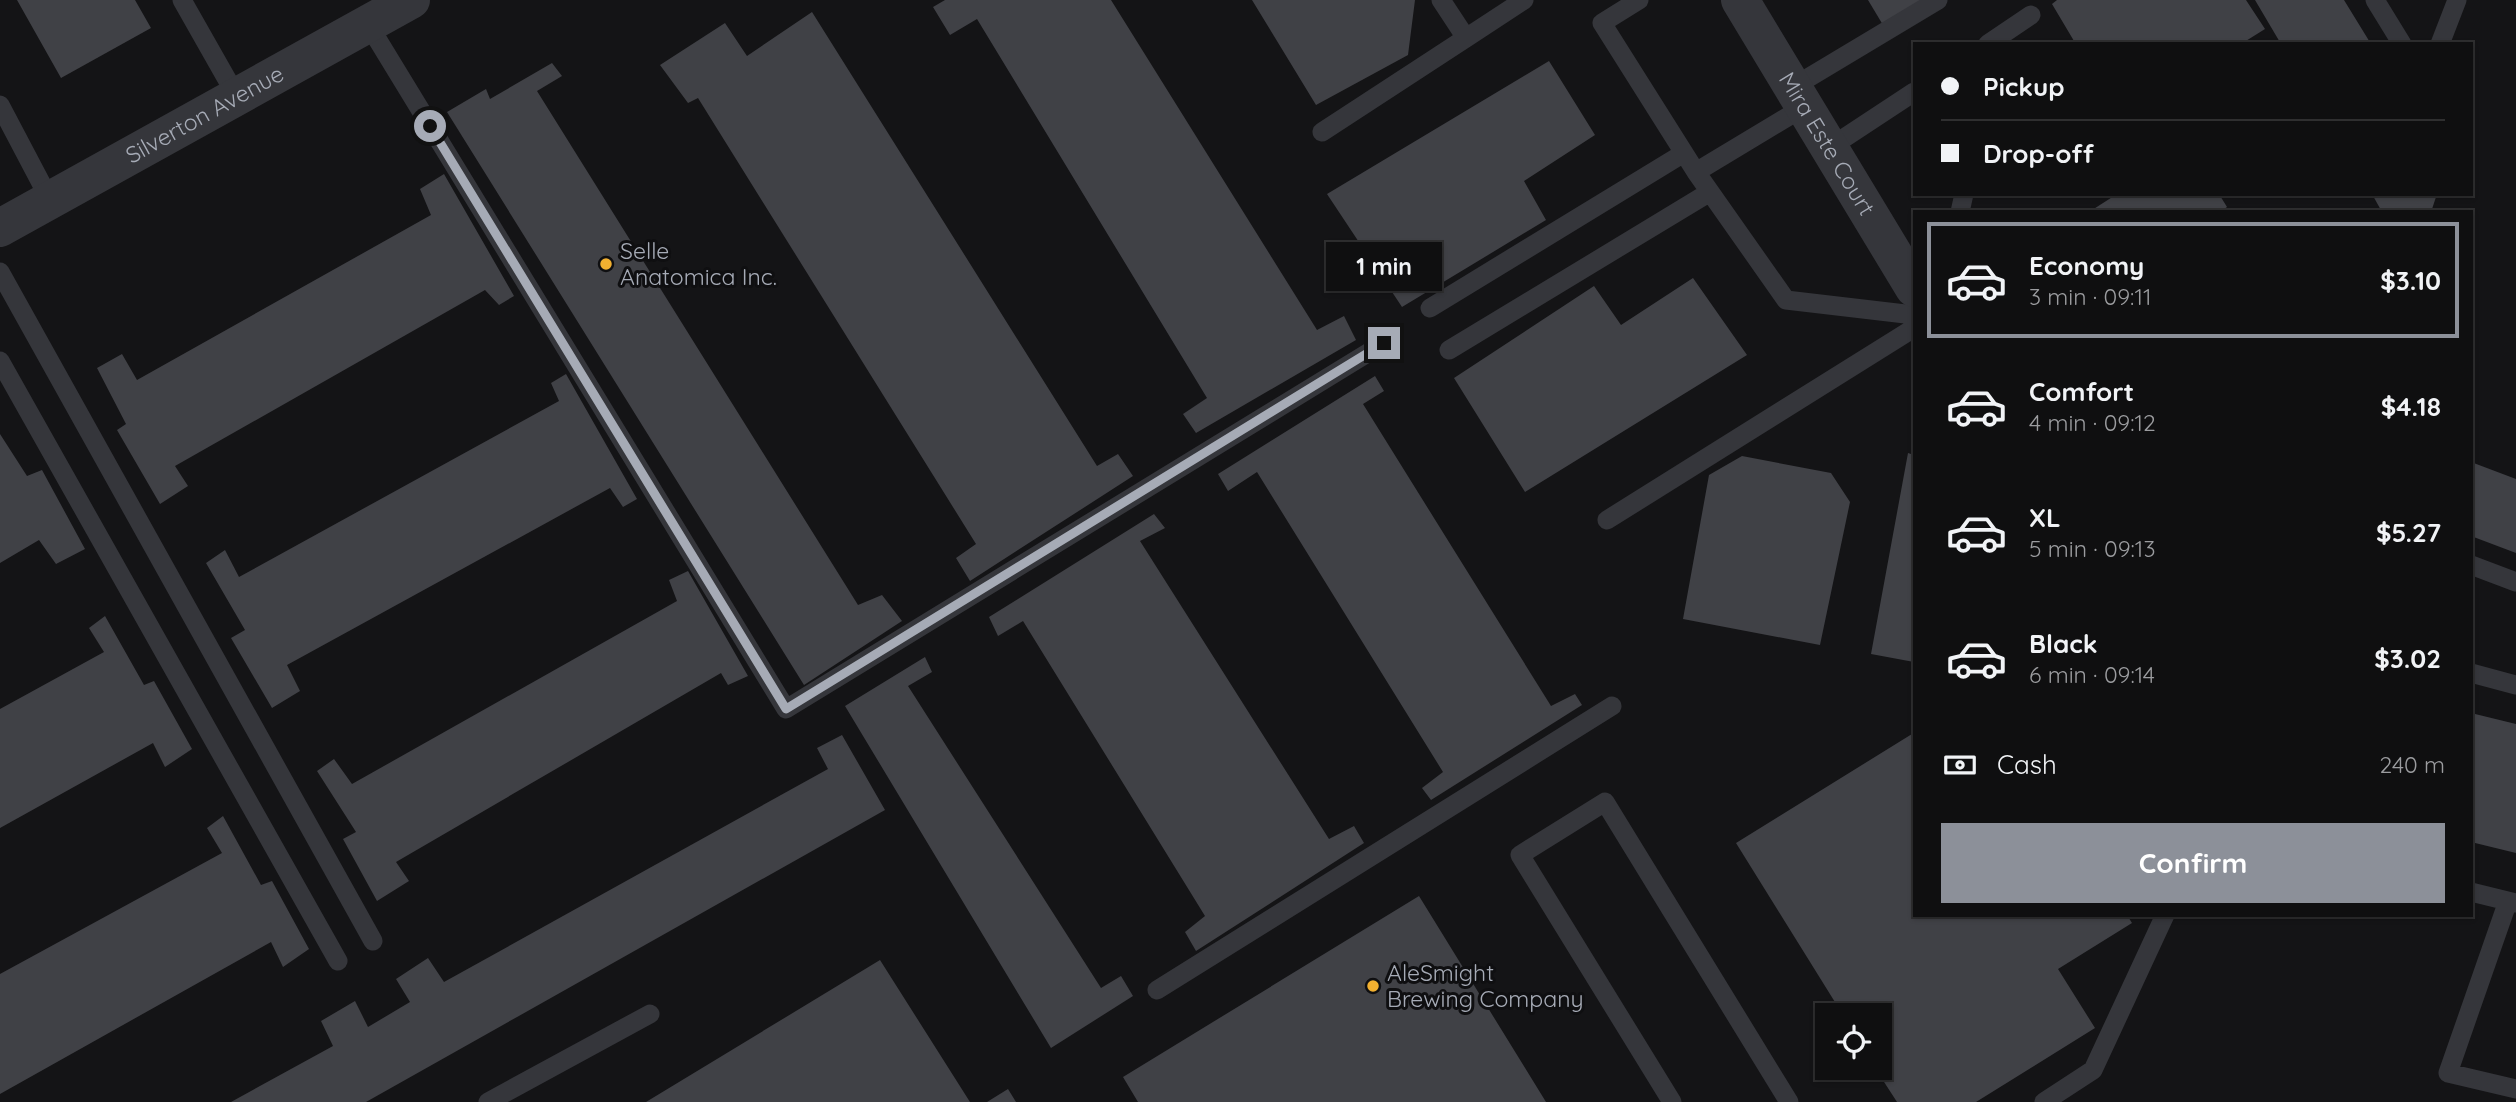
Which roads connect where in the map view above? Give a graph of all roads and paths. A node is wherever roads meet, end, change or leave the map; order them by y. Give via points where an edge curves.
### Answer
1 (182, 0) edge
2 (411, 0) edge
3 (1441, 0) edge
4 (1524, 0) edge
5 (1639, 0) edge
6 (1740, 0) edge
7 (1938, 0) edge
8 (2375, 0) edge
9 (2456, 0) edge
10 (2031, 15) dead end
11 (368, 24) junction
12 (1466, 38) junction
13 (1991, 42) edge
14 (2401, 42) edge
15 (2441, 42) edge
16 (1913, 93) edge
17 (237, 97) junction
18 (1799, 97) junction
19 (0, 105) edge
20 (1322, 132) dead end
21 (1829, 148) junction
22 (1684, 153) junction
23 (1696, 172) junction
24 (1710, 192) junction
25 (50, 200) junction
26 (0, 228) edge
27 (0, 272) edge
28 (1913, 286) edge
29 (1430, 308) dead end
30 (1913, 315) edge
31 (1913, 329) edge
32 (1384, 343) dead end
33 (1449, 350) dead end
34 (0, 360) edge
35 (1607, 520) dead end
36 (2473, 566) edge
37 (2516, 582) edge
38 (2473, 674) edge
39 (2516, 685) edge
40 (1612, 706) dead end
41 (2473, 892) edge
42 (2512, 902) edge
43 (2164, 917) edge
44 (373, 941) dead end
45 (338, 961) dead end
46 (1157, 989) dead end
47 (650, 1014) dead end
48 (2516, 1089) edge
49 (488, 1102) edge
50 (1672, 1102) edge
51 (1789, 1102) edge
52 (2044, 1102) edge

1 - 17 lane
2 - 11 street, Silverton Avenue
3 - 12 lane
4 - 12 lane
5 - 22 lane via 1602,23
6 - 18 street, Mira Este Court
7 - 18 lane
8 - 14 lane
9 - 15 lane
10 - 13 lane
11 - 17 street, Silverton Avenue
11 - 32 lane via 786,709
12 - 20 lane
16 - 21 lane
17 - 25 street, Silverton Avenue
18 - 21 street, Mira Este Court
18 - 23 lane
19 - 25 lane
21 - 28 street, Mira Este Court
22 - 23 lane
22 - 29 lane
23 - 24 lane
24 - 30 lane via 1786,300
24 - 33 lane
25 - 26 street, Silverton Avenue
27 - 44 lane
31 - 35 lane
34 - 45 lane
36 - 37 lane
38 - 39 lane
40 - 46 lane
41 - 42 lane
42 - 48 lane via 2448,1073
43 - 52 lane via 2093,1070
47 - 49 lane
50 - 51 lane via 1520,855 1605,802

